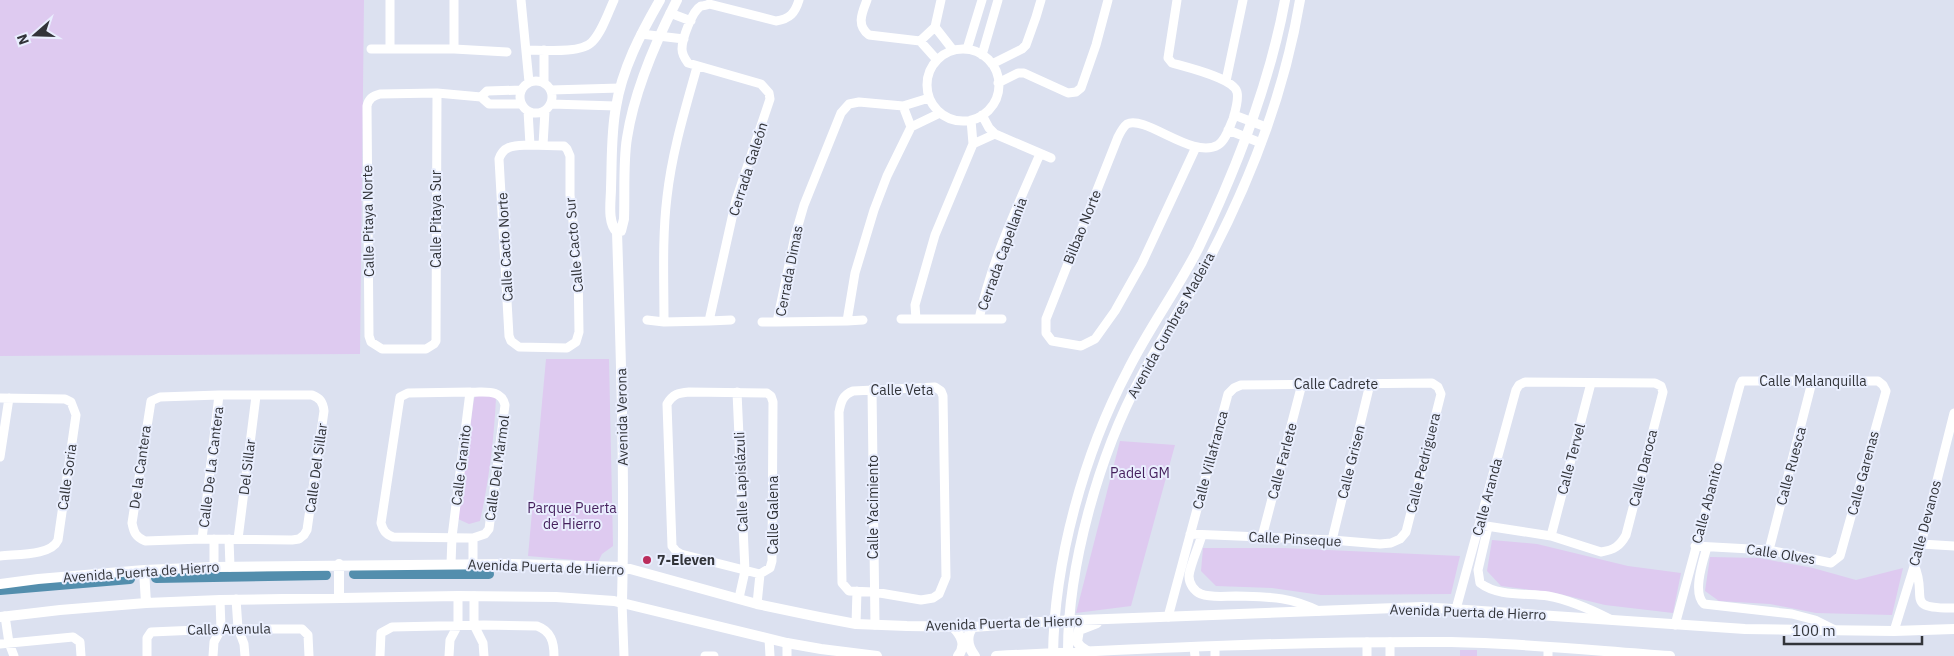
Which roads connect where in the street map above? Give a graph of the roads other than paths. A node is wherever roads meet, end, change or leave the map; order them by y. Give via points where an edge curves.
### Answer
1 (390, 0) edge
2 (454, 0) edge
3 (522, 0) edge
4 (614, 0) edge
5 (660, 0) edge
6 (677, 0) edge
7 (799, 0) edge
8 (867, 0) edge
9 (940, 0) edge
10 (982, 0) edge
11 (998, 0) edge
12 (1040, 0) edge
13 (1108, 0) edge
14 (1177, 0) edge
15 (1243, 0) edge
16 (1285, 0) edge
17 (1300, 0) edge
18 (730, 4) edge
19 (670, 13) junction
20 (691, 21) junction
21 (934, 27) junction
22 (641, 34) junction
23 (659, 36) junction
24 (684, 39) junction
25 (920, 40) junction
26 (370, 49) dead end
27 (390, 49) junction
28 (454, 49) junction
29 (967, 49) junction
30 (526, 50) junction
31 (544, 50) junction
32 (953, 50) junction
33 (508, 52) dead end
34 (982, 55) junction
35 (937, 60) junction
36 (992, 64) junction
37 (697, 67) junction
38 (1226, 81) junction
39 (529, 82) junction
40 (544, 82) junction
41 (998, 83) junction
42 (620, 88) junction
43 (521, 90) junction
44 (551, 90) junction
45 (437, 93) junction
46 (481, 97) junction
47 (929, 98) junction
48 (616, 106) junction
49 (903, 106) junction
50 (525, 107) junction
51 (548, 107) junction
52 (940, 113) junction
53 (982, 115) junction
54 (1234, 115) junction
55 (971, 120) junction
56 (1252, 122) junction
57 (911, 127) junction
58 (1266, 127) junction
59 (1228, 130) junction
60 (996, 134) junction
61 (1246, 137) junction
62 (1261, 143) junction
63 (973, 144) junction
64 (530, 145) junction
65 (543, 145) junction
66 (1196, 147) junction
67 (1040, 154) junction
68 (1051, 158) dead end
69 (617, 232) junction
70 (916, 319) junction
71 (979, 319) junction
72 (1002, 319) dead end
73 (647, 320) dead end
74 (732, 320) dead end
75 (864, 320) dead end
76 (901, 320) dead end
77 (709, 321) junction
78 (846, 321) junction
79 (664, 322) junction
80 (762, 322) dead end
81 (777, 322) junction
82 (576, 342) joint
83 (376, 346) joint
84 (1742, 381) joint
85 (1812, 382) junction
86 (1591, 383) junction
87 (1302, 384) junction
88 (1370, 384) junction
89 (1883, 385) joint
90 (1438, 387) joint
91 (1234, 388) joint
92 (872, 389) junction
93 (470, 392) junction
94 (738, 392) junction
95 (219, 395) junction
96 (256, 396) junction
97 (4, 398) edge
98 (155, 398) joint
99 (1954, 413) edge
100 (0, 457) edge
101 (1484, 526) junction
102 (1190, 534) junction
103 (1202, 535) junction
104 (1551, 536) junction
105 (452, 537) junction
106 (1262, 537) junction
107 (138, 538) joint
108 (473, 538) junction
109 (202, 539) junction
110 (214, 539) junction
111 (234, 539) junction
112 (1400, 539) joint
113 (1332, 540) junction
114 (1921, 544) junction
115 (1695, 546) junction
116 (1954, 546) edge
117 (1706, 547) junction
118 (1769, 550) junction
119 (0, 556) edge
120 (1836, 560) joint
121 (339, 564) junction
122 (451, 564) junction
123 (473, 564) junction
124 (1914, 565) junction
125 (214, 567) junction
126 (230, 567) junction
127 (623, 567) junction
128 (144, 570) junction
129 (745, 572) junction
130 (760, 574) junction
131 (0, 584) edge
132 (856, 591) junction
133 (874, 592) junction
134 (458, 596) junction
135 (474, 596) junction
136 (339, 597) junction
137 (739, 598) junction
138 (236, 599) junction
139 (220, 600) junction
140 (622, 602) junction
141 (146, 603) junction
142 (757, 604) junction
143 (1954, 608) edge
144 (1456, 609) junction
145 (1318, 611) junction
146 (3, 617) edge
147 (1168, 617) junction
148 (1110, 619) junction
149 (1054, 620) junction
150 (1068, 620) junction
151 (1611, 620) junction
152 (856, 624) junction
153 (458, 625) junction
154 (474, 625) junction
155 (875, 625) junction
156 (1675, 625) junction
157 (953, 627) junction
158 (973, 627) junction
159 (238, 628) junction
160 (221, 629) junction
161 (1833, 629) junction
162 (1954, 629) edge
163 (1894, 631) junction
164 (769, 639) junction
165 (1367, 642) junction
166 (1390, 642) junction
167 (786, 643) junction
168 (4, 644) edge
169 (1087, 651) junction
170 (1215, 651) edge
171 (1195, 652) edge
172 (1548, 652) edge
173 (1569, 652) edge
174 (1053, 654) edge
175 (1068, 654) edge
176 (14, 656) edge
177 (81, 656) edge
178 (147, 656) edge
179 (213, 656) edge
180 (245, 656) edge
181 (309, 656) edge
182 (380, 656) edge
183 (449, 656) edge
184 (484, 656) edge
185 (554, 656) edge
186 (624, 656) edge
187 (705, 656) edge
188 (714, 656) edge
189 (770, 656) edge
190 (787, 656) edge
191 (877, 656) edge
192 (958, 656) edge
193 (975, 656) edge
194 (996, 656) edge
195 (1367, 656) edge
196 (1390, 656) edge
197 (1670, 656) edge

1 - 27 street
2 - 28 street
3 - 30 street
4 - 31 street via 598,33 586,47
5 - 22 street, Avenida Verona
6 - 19 street, Avenida Verona
7 - 18 street via 792,15 776,21
8 - 25 street via 861,26 869,35
9 - 21 street
10 - 29 street
11 - 34 street
12 - 36 street via 1026,45
13 - 41 street via 1087,71 1081,88 1076,92 1068,93 1018,73
14 - 38 street via 1169,59
15 - 38 street
16 - 56 street, Avenida Cumbres Madeira via 1270,66
17 - 58 street, Avenida Cumbres Madeira via 1284,71
18 - 20 street via 701,6
19 - 20 street
19 - 23 street, Avenida Verona
20 - 24 street
21 - 25 street
21 - 32 street
22 - 23 street
22 - 42 street, Avenida Verona
23 - 24 street
23 - 69 street, Avenida Verona via 640,86 627,138 624,219 621,231
24 - 37 street via 684,58
25 - 35 street
26 - 27 street
27 - 28 street
28 - 33 street
29 - 32 street
29 - 34 street
30 - 31 street
30 - 39 street
31 - 40 street
32 - 35 street
34 - 36 street
35 - 47 street via 928,78
36 - 41 street
37 - 77 street, Cerrada Galeón via 761,84 769,92 770,99 736,200
37 - 79 street via 679,130 666,197
38 - 54 street via 1237,94
39 - 40 street
39 - 43 street
40 - 44 street
41 - 53 street via 991,107
42 - 44 street
42 - 48 street, Avenida Verona
43 - 46 street via 487,91
43 - 50 street via 520,99
44 - 51 street
45 - 46 street
45 - 83 street, Calle Pitaya Sur via 437,336 434,344 426,349 382,349
45 - 83 street, Calle Pitaya Norte via 374,96 367,106 369,336
46 - 50 street via 489,104
47 - 49 street, Cerrada Dimas
47 - 52 street
48 - 51 street
48 - 69 street, Avenida Verona via 611,210 612,224
49 - 57 street
49 - 81 street, Cerrada Dimas via 859,102 849,104 841,113 794,236
50 - 51 street via 536,113
50 - 64 street
51 - 65 street
52 - 55 street via 960,121
52 - 57 street
53 - 55 street
53 - 60 street
54 - 56 street
54 - 59 street
55 - 63 street
56 - 58 street
56 - 61 street, Avenida Cumbres Madeira
57 - 78 street via 874,210 854,273
58 - 62 street, Avenida Cumbres Madeira
59 - 61 street
59 - 66 street via 1219,144 1211,148
60 - 63 street
60 - 67 street
61 - 62 street
61 - 149 street, Avenida Cumbres Madeira via 1197,251 1128,369 1105,417 1073,512
62 - 150 street, Avenida Cumbres Madeira via 1209,258 1141,376 1118,424 1089,514
63 - 70 street via 935,235 915,305
64 - 65 street
64 - 82 street, Calle Cacto Norte via 505,148 500,160 509,336 519,347 567,348
65 - 82 street, Calle Cacto Sur via 564,146 570,156 570,195 578,266 579,332
66 - 66 street, Bilbao Norte via 1138,124 1124,127 1046,320 1044,328 1052,341 1080,346 1096,338 1142,263
67 - 68 street
67 - 71 street, Cerrada Capellania via 990,278
69 - 127 street, Avenida Verona via 623,414
70 - 71 street, Cerrada Capellania
70 - 76 street, Cerrada Capellania
71 - 72 street
73 - 79 street
74 - 77 street
75 - 78 street, Cerrada Dimas
77 - 79 street
78 - 81 street, Cerrada Dimas
80 - 81 street
84 - 85 street, Calle Malanquilla
84 - 115 street, Calle Abanito
85 - 89 street, Calle Malanquilla via 1878,381
85 - 118 street, Calle Ruesca
86 - 101 street, Calle Aranda via 1525,382 1519,385
86 - 104 street, Calle Tervel
86 - 104 street, Calle Daroca via 1655,383 1663,392 1626,535 1617,547 1602,552
87 - 88 street, Calle Cadrete
87 - 91 street, Calle Cadrete via 1241,385
87 - 106 street, Calle Farlete
88 - 90 street, Calle Cadrete via 1432,384
88 - 113 street, Calle Grisen
89 - 120 street, Calle Garenas via 1886,391 1840,556
90 - 112 street, Calle Pedriguera via 1440,394 1406,532
91 - 102 street, Calle Villafranca via 1228,394
92 - 132 street, Calle Veta via 845,394 839,412 842,583 848,591
92 - 133 street, Calle Yacimiento
92 - 133 street, Calle Veta via 935,387 943,396 946,577 939,594 933,598 922,600
93 - 105 street, Calle Granito
93 - 105 street, Calle Del Mármol via 408,393 400,397 381,522 386,534 392,537
93 - 108 street, Calle Del Mármol via 497,393 505,405 488,529 485,534
94 - 129 street, Calle Lapislázuli
94 - 129 street, Calle Galena via 679,393 672,396 667,404 671,539 681,554
94 - 130 street, Calle Galena via 767,393 773,402 772,561 770,568
95 - 96 street, Calle Del Sillar
95 - 98 street, Calle Del Sillar
95 - 109 street, Calle De La Cantera
96 - 111 street, Del Sillar
96 - 111 street, Calle Del Sillar via 312,395 319,398 324,411 307,530 292,540
97 - 100 street
97 - 119 street, Calle Soria via 65,399 71,402 76,415 55,546 45,551
98 - 107 street, De la Cantera via 149,407 132,523
99 - 114 street, Calle Devanos
101 - 104 street
101 - 144 street, Calle Aranda
101 - 151 street, Calle Aranda via 1478,570 1480,583 1493,590 1564,600
102 - 103 street, Calle Pinseque
102 - 147 street, Calle Villafranca
103 - 106 street, Calle Pinseque
103 - 145 street via 1189,576 1195,591 1214,596 1288,599
105 - 108 street, Calle Del Mármol
105 - 122 street, Calle Granito
106 - 113 street, Calle Pinseque
107 - 109 street, Calle Del Sillar via 145,541
108 - 123 street
109 - 110 street, Calle Del Sillar
110 - 111 street, Calle Del Sillar
110 - 125 street
111 - 126 street, Del Sillar
112 - 113 street, Calle Pinseque via 1380,544
114 - 116 street
114 - 124 street, Calle Devanos
115 - 117 street, Calle Olves
115 - 156 street, Calle Abanito
117 - 118 street, Calle Olves
117 - 161 street, Calle Abanito via 1698,587 1698,597 1704,604 1792,614
118 - 120 street, Calle Olves via 1831,562
121 - 122 street, Avenida Puerta de Hierro
121 - 126 street, Avenida Puerta de Hierro
121 - 136 street
122 - 123 street, Avenida Puerta de Hierro
123 - 127 street, Avenida Puerta de Hierro
124 - 143 street via 1922,603 1931,608
124 - 163 street, Calle Devanos
125 - 126 street, Avenida Puerta de Hierro
125 - 128 street, Avenida Puerta de Hierro
127 - 137 street, Avenida Puerta de Hierro
127 - 140 street, Avenida Verona
128 - 131 street, Avenida Puerta de Hierro
128 - 141 street
129 - 130 street, Calle Galena
129 - 137 street, Calle Lapislázuli
130 - 142 street
132 - 133 street, Calle Veta
132 - 152 street
133 - 155 street, Calle Yacimiento
134 - 135 street
134 - 136 street
134 - 153 street
135 - 140 street
135 - 154 street
136 - 138 street
137 - 142 street, Avenida Puerta de Hierro
138 - 139 street
138 - 159 street
139 - 141 street
139 - 160 street
140 - 164 street
140 - 186 street
141 - 146 street
142 - 152 street, Avenida Puerta de Hierro
144 - 145 street, Avenida Puerta de Hierro
144 - 151 street, Avenida Puerta de Hierro
145 - 147 street, Avenida Puerta de Hierro
146 - 168 street
147 - 148 street, Avenida Puerta de Hierro
148 - 150 street, Avenida Puerta de Hierro
148 - 169 street via 1079,630 1077,642
149 - 150 street, Avenida Puerta de Hierro
149 - 158 street, Avenida Puerta de Hierro
149 - 174 street, Avenida Cumbres Madeira
150 - 175 street, Avenida Cumbres Madeira
151 - 156 street, Avenida Puerta de Hierro
152 - 155 street, Avenida Puerta de Hierro
153 - 154 street
153 - 182 street via 386,629 381,633
153 - 183 street via 450,640
154 - 184 street via 483,643
154 - 185 street via 545,629 552,641
155 - 157 street, Avenida Puerta de Hierro
156 - 161 street, Avenida Puerta de Hierro
157 - 158 street, Avenida Puerta de Hierro
157 - 192 street via 963,641
158 - 193 street via 968,641
159 - 160 street, Calle Arenula
159 - 180 street
159 - 181 street, Calle Arenula via 302,629 309,639
160 - 178 street, Calle Arenula via 152,632 147,638
160 - 179 street via 214,642
161 - 163 street, Avenida Puerta de Hierro
162 - 163 street, Avenida Puerta de Hierro
164 - 167 street
164 - 189 street
165 - 166 street
165 - 170 street
165 - 195 street
166 - 172 street via 1453,642
166 - 196 street
167 - 190 street
167 - 191 street
168 - 176 street
168 - 177 street via 73,637 80,642
169 - 171 street
169 - 175 street
170 - 171 street
172 - 173 street
173 - 197 street
174 - 175 street
174 - 194 street
187 - 188 street

